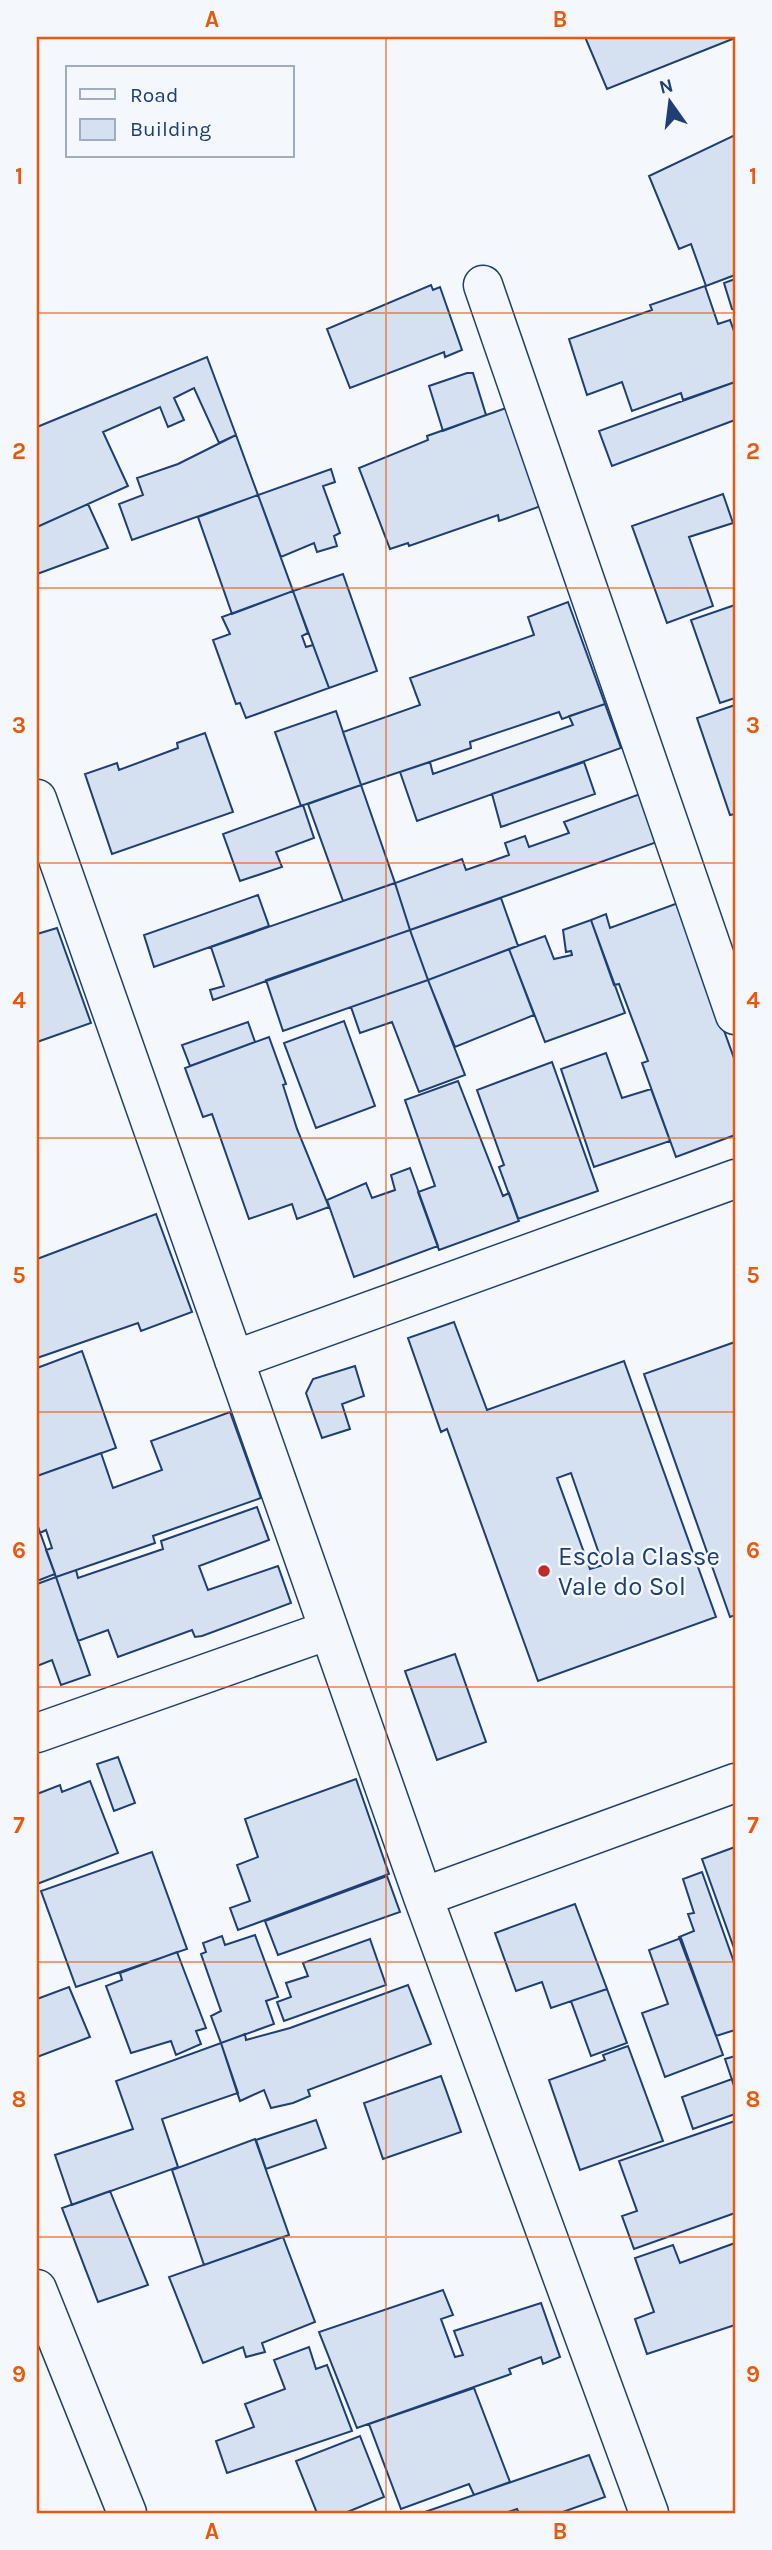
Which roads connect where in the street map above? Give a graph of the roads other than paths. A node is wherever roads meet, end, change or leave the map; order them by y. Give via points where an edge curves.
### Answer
1 (483, 285) dead end
2 (37, 799) edge
3 (735, 1015) edge
4 (735, 1179) edge
5 (234, 1360) junction
6 (329, 1630) junction
7 (37, 1733) edge
8 (735, 1783) edge
9 (423, 1897) junction
10 (37, 2290) edge
11 (127, 2513) edge
12 (649, 2513) edge

1 - 3 street
2 - 5 street
4 - 5 street
5 - 6 street
6 - 7 street
6 - 9 street
8 - 9 street
9 - 12 street
10 - 11 street

